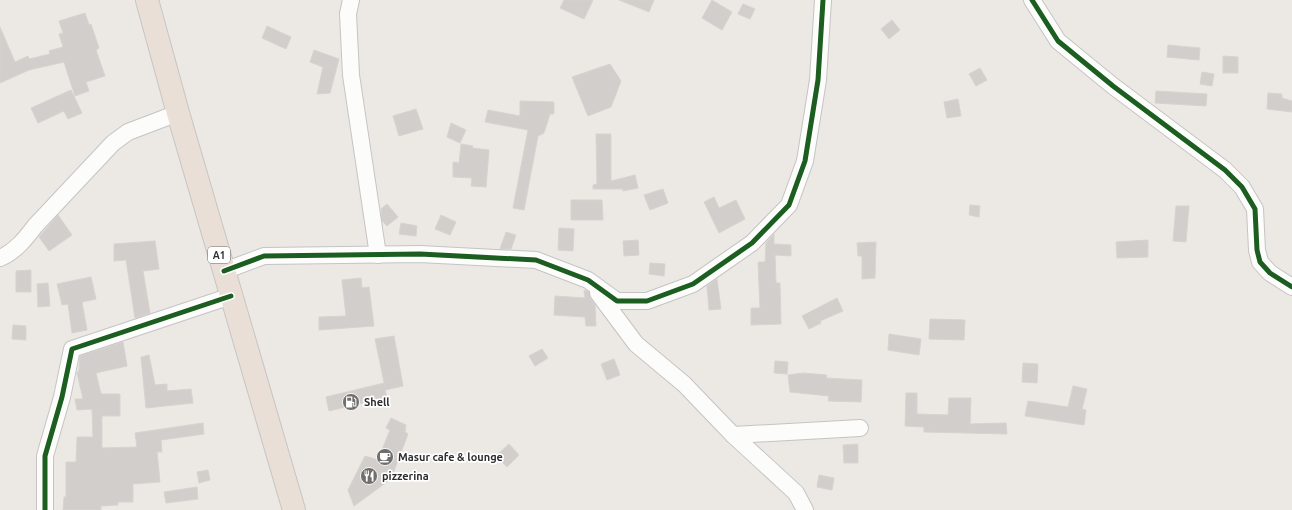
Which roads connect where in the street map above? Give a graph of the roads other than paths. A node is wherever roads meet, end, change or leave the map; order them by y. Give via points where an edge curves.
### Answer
1 (148, 0) edge
2 (351, 0) edge
3 (823, 0) edge
4 (1032, 0) edge
5 (178, 113) junction
6 (378, 255) junction
7 (0, 258) edge
8 (224, 271) junction
9 (588, 280) junction
10 (1292, 287) edge
11 (231, 296) junction
12 (860, 428) dead end
13 (733, 435) junction
14 (295, 509) edge
15 (45, 510) edge
16 (805, 510) edge

1 - 5 highway, A1 / A1
2 - 6 street via 348,14 351,75
3 - 9 street via 818,80 805,161 790,205 752,243 699,280 647,301 617,300
4 - 10 street via 1058,41 1225,170 1242,187 1255,209 1260,262 1270,273
5 - 7 street via 128,132 114,143 24,240
5 - 8 highway, A1 / A1
6 - 8 street via 264,256
6 - 9 street via 420,254 536,260
8 - 11 highway, A1 / A1
9 - 13 street via 636,344 684,384
11 - 14 highway, A1 / A1
11 - 15 street via 72,349 62,397 45,456
12 - 13 street
13 - 16 street via 796,492

